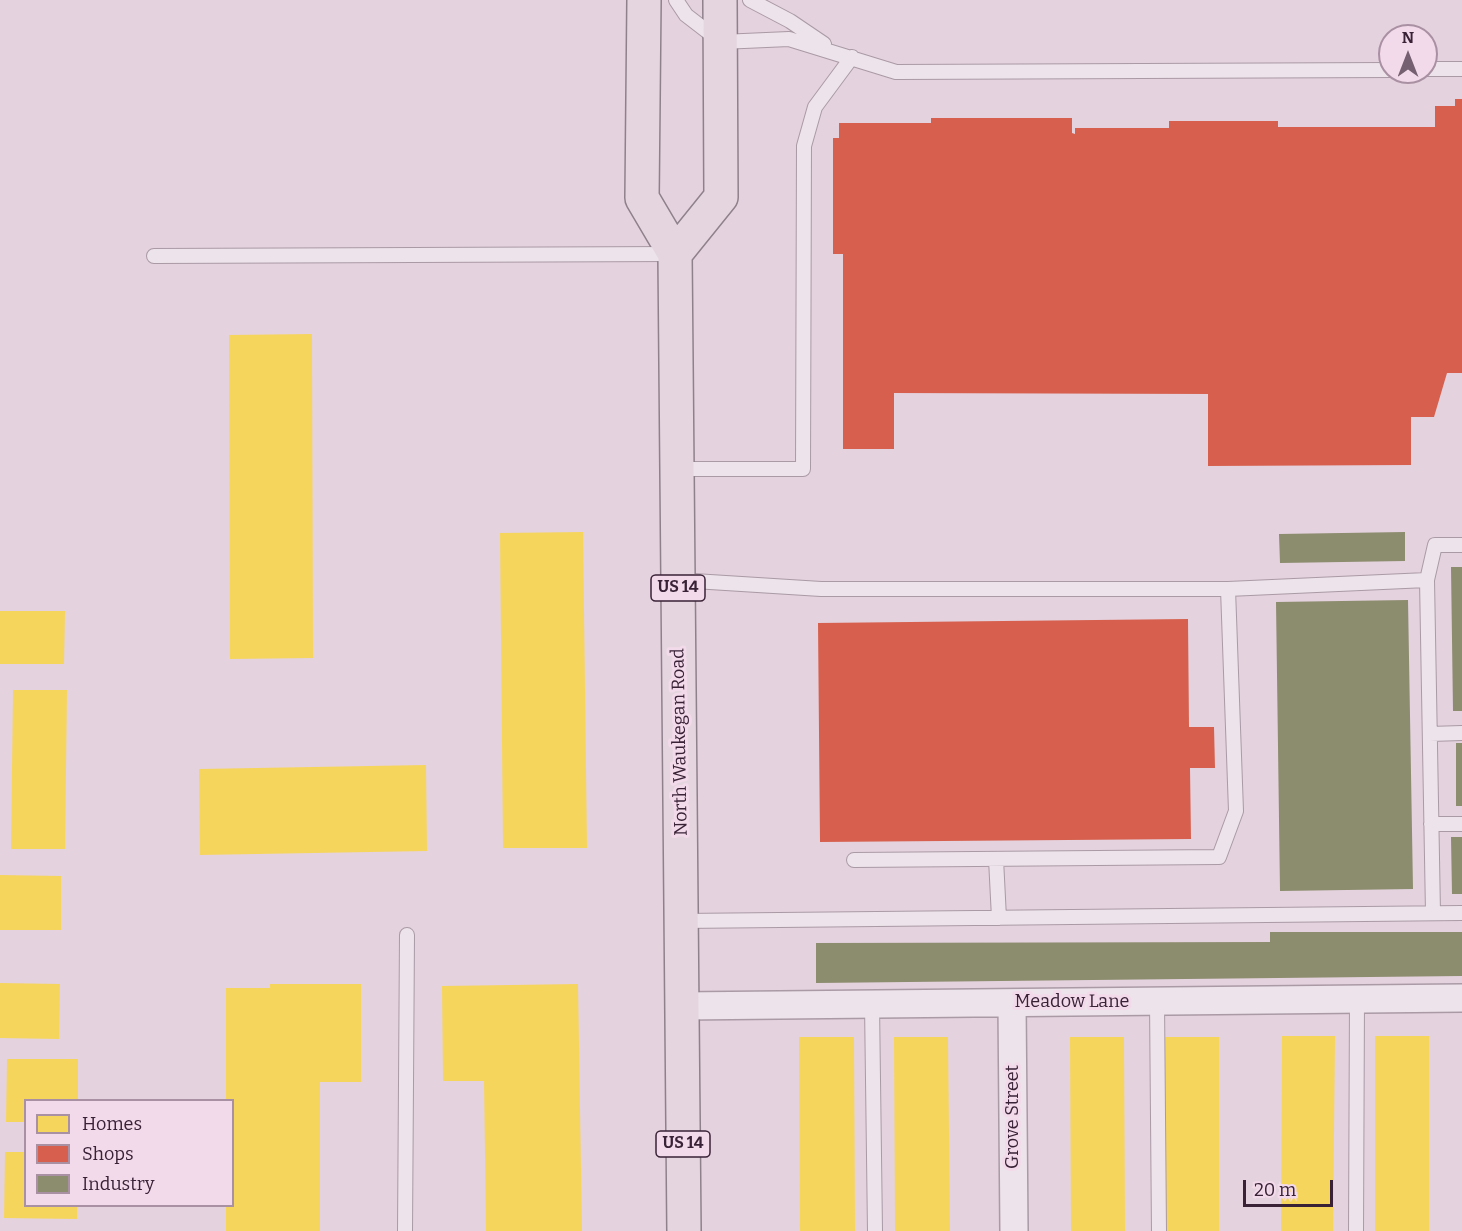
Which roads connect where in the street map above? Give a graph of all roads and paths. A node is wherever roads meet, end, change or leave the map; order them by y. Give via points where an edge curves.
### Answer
1 (644, 0) edge
2 (676, 0) edge
3 (720, 0) edge
4 (750, 0) edge
5 (721, 42) junction
6 (833, 51) junction
7 (852, 57) junction
8 (1438, 69) edge
9 (1462, 69) edge
10 (1378, 70) edge
11 (675, 254) junction
12 (154, 256) dead end
13 (678, 469) junction
14 (1462, 544) edge
15 (678, 580) junction
16 (1426, 580) junction
17 (1228, 589) junction
18 (1430, 734) junction
19 (1462, 734) edge
20 (1431, 824) junction
21 (1462, 824) edge
22 (996, 859) junction
23 (854, 860) dead end
24 (1432, 913) junction
25 (1462, 913) edge
26 (999, 918) junction
27 (682, 921) junction
28 (407, 935) dead end
29 (1462, 999) edge
30 (1357, 1000) junction
31 (1157, 1002) junction
32 (1012, 1003) junction
33 (872, 1004) junction
34 (682, 1006) junction
35 (405, 1231) edge
36 (684, 1231) edge
37 (875, 1231) edge
38 (1014, 1231) edge
39 (1159, 1231) edge
40 (1356, 1231) edge

1 - 11 main road, North Waukegan Road / US 14 via 642,198
2 - 5 lane via 687,15
3 - 5 main road
4 - 6 lane via 790,21
5 - 6 lane via 789,39
5 - 11 main road via 721,197
6 - 7 lane
7 - 10 lane via 896,72
7 - 13 lane via 814,107 804,146 803,469
8 - 9 lane
11 - 12 lane
11 - 13 main road, North Waukegan Road / US 14
13 - 15 main road, North Waukegan Road / US 14
14 - 16 lane via 1435,544
15 - 17 lane via 821,589
15 - 27 main road, North Waukegan Road / US 14
16 - 17 lane
16 - 18 lane
17 - 22 lane via 1236,811 1219,857
18 - 19 lane
18 - 20 lane
20 - 21 lane
20 - 24 lane
22 - 23 lane
22 - 26 lane
24 - 25 lane
24 - 26 lane
26 - 27 lane
27 - 34 main road, North Waukegan Road / US 14
28 - 35 lane
29 - 30 street, Meadow Lane
30 - 31 street, Meadow Lane
30 - 40 lane
31 - 32 street, Meadow Lane
31 - 39 lane
32 - 33 street, Meadow Lane
32 - 38 street, Grove Street
33 - 34 street, Meadow Lane
33 - 37 lane
34 - 36 main road, North Waukegan Road / US 14

